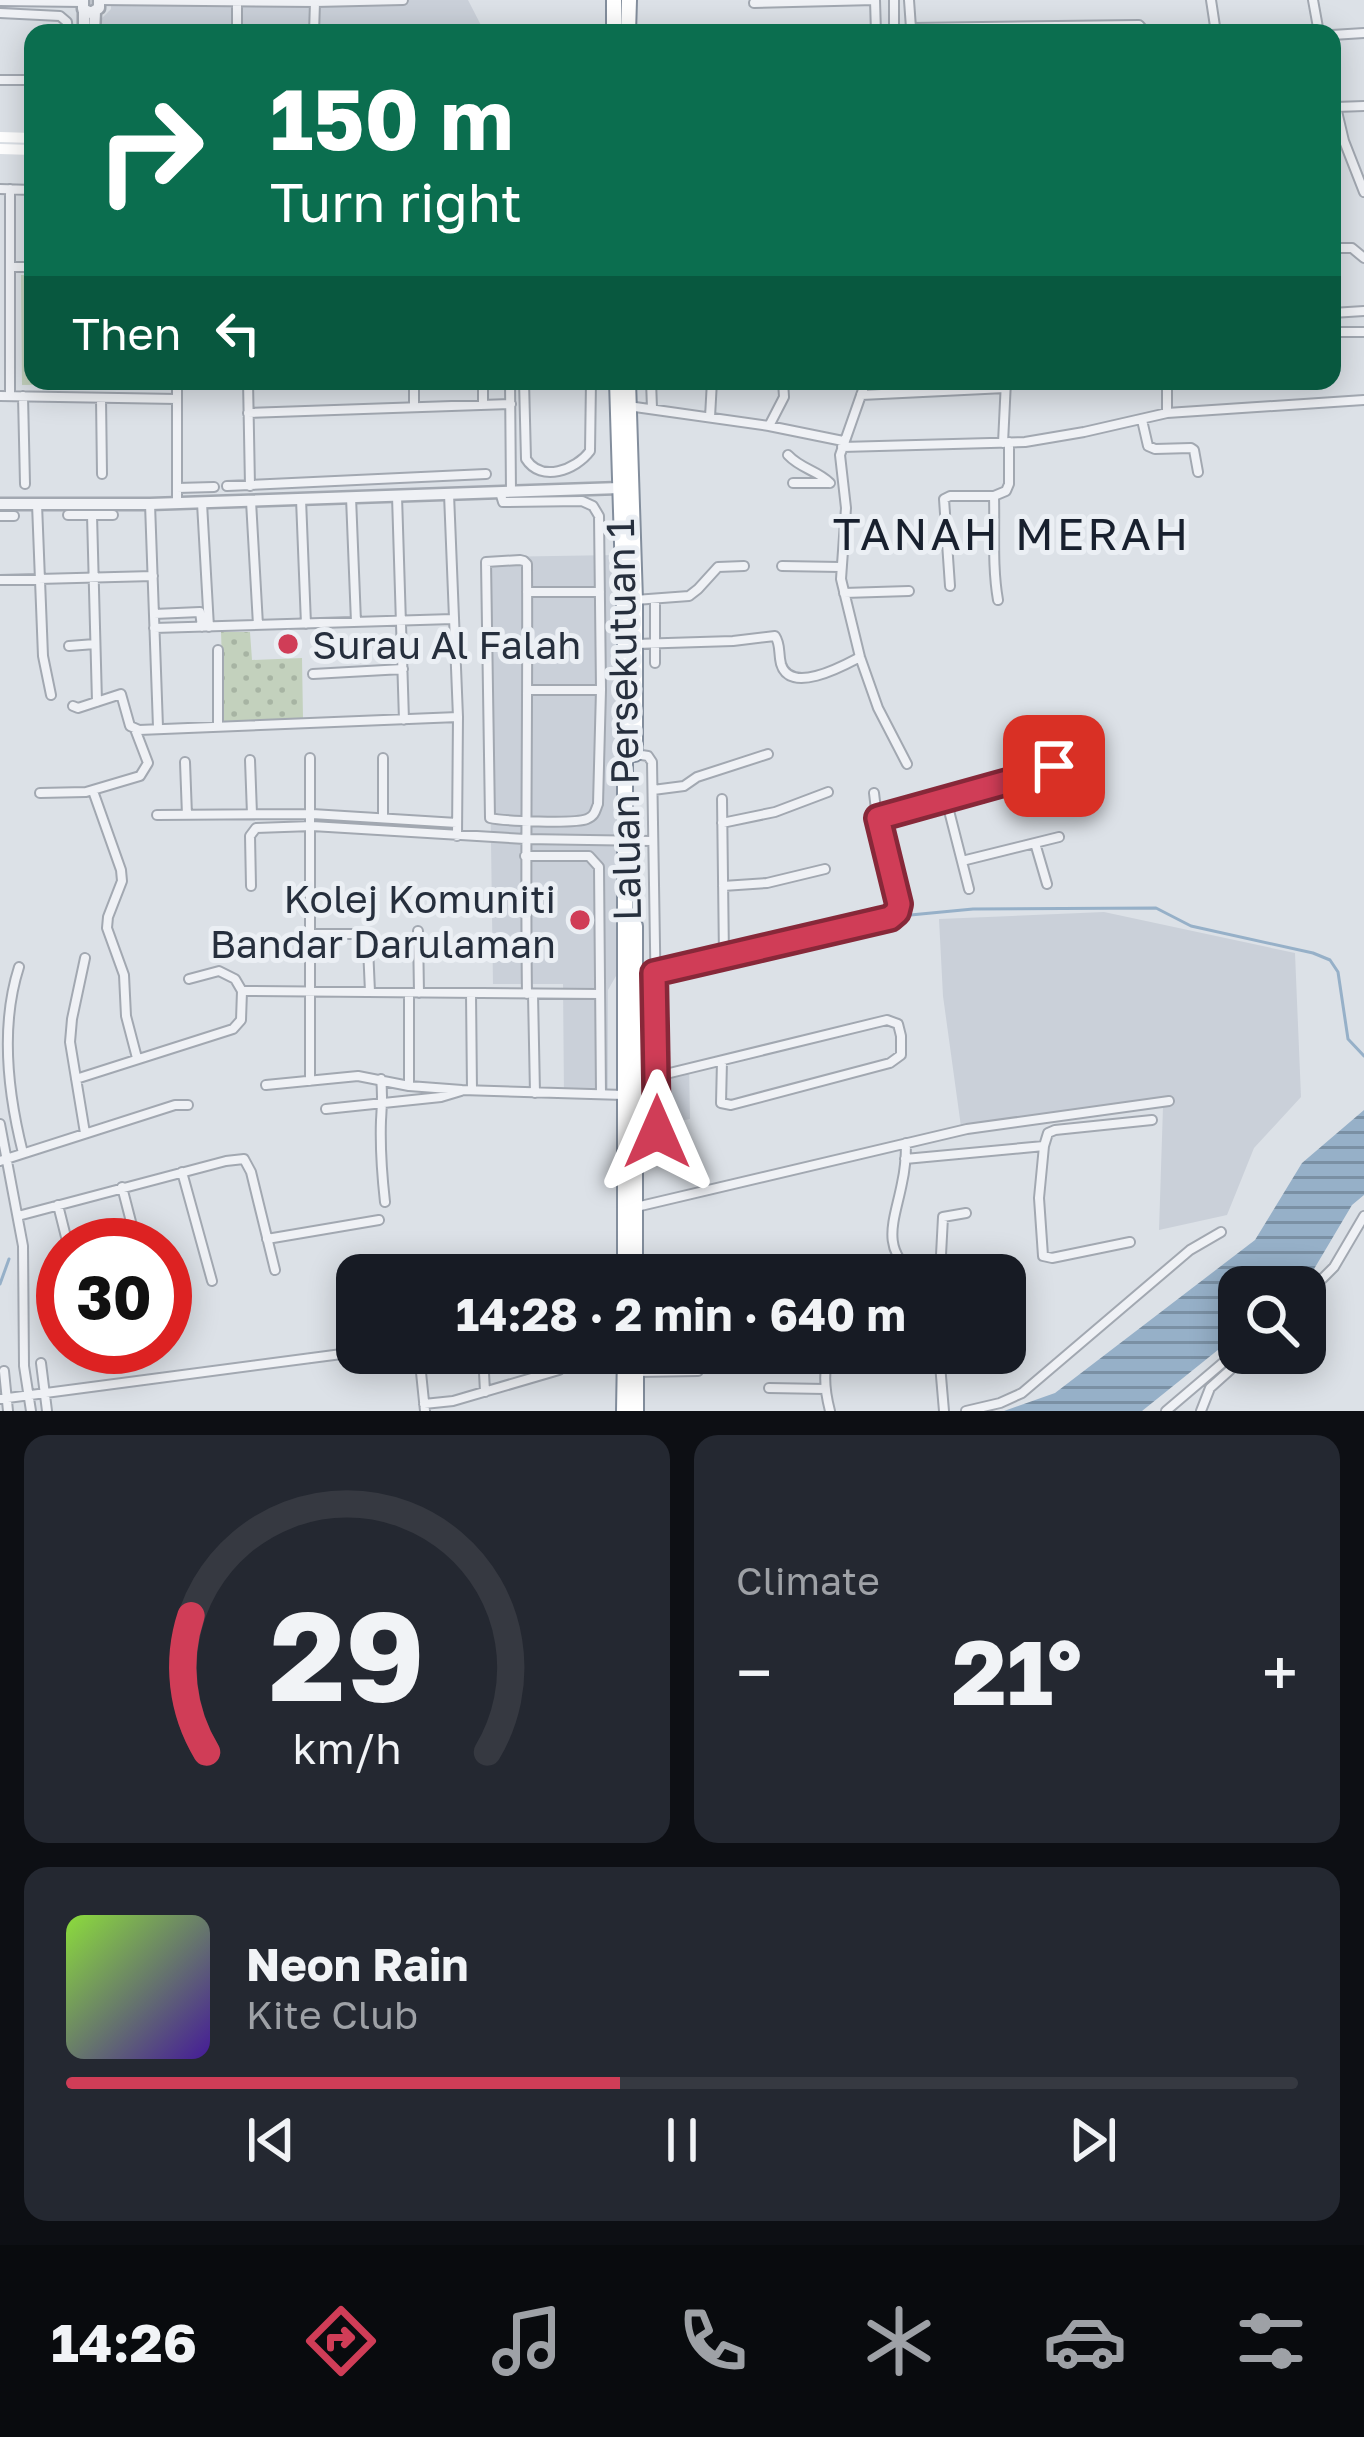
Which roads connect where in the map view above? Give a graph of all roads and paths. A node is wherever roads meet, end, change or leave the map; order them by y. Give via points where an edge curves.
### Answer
1 (404, 0) edge
2 (875, 0) edge
3 (0, 1) edge
4 (32, 1) edge
5 (341, 1) edge
6 (232, 2) edge
7 (315, 2) edge
8 (788, 2) edge
9 (754, 3) edge
10 (90, 4) edge
11 (0, 13) edge
12 (32, 14) junction
13 (67, 24) edge
14 (1341, 126) edge
15 (1346, 146) junction
16 (1364, 146) edge
17 (5, 189) edge
18 (1364, 192) edge
19 (11, 267) junction
20 (24, 267) edge
21 (5, 292) edge
22 (177, 390) edge
23 (248, 390) edge
24 (414, 390) edge
25 (483, 390) edge
26 (511, 390) edge
27 (524, 390) edge
28 (591, 390) edge
29 (617, 390) edge
30 (628, 390) edge
31 (651, 390) edge
32 (712, 390) edge
33 (784, 390) edge
34 (863, 390) edge
35 (933, 390) edge
36 (1005, 390) edge
37 (1167, 390) edge
38 (861, 395) junction
39 (5, 396) edge
40 (23, 396) junction
41 (101, 398) junction
42 (177, 399) junction
43 (1364, 400) edge
44 (511, 404) junction
45 (483, 405) junction
46 (628, 406) junction
47 (414, 407) junction
48 (652, 409) junction
49 (248, 412) junction
50 (1167, 413) junction
51 (710, 417) junction
52 (1142, 420) junction
53 (770, 426) junction
54 (1006, 442) junction
55 (843, 444) junction
56 (788, 455) dead end
57 (1198, 472) dead end
58 (102, 474) dead end
59 (486, 474) dead end
60 (793, 483) dead end
61 (830, 483) junction
62 (844, 483) junction
63 (25, 484) dead end
64 (250, 486) junction
65 (214, 487) dead end
66 (227, 487) dead end
67 (177, 488) junction
68 (620, 488) junction
69 (506, 492) junction
70 (449, 494) junction
71 (570, 495) junction
72 (397, 496) junction
73 (994, 496) junction
74 (350, 497) junction
75 (301, 499) junction
76 (251, 501) junction
77 (202, 503) junction
78 (0, 504) edge
79 (37, 504) junction
80 (150, 504) junction
81 (178, 504) junction
82 (68, 514) dead end
83 (92, 514) junction
84 (113, 515) dead end
85 (0, 516) edge
86 (14, 516) dead end
87 (744, 566) dead end
88 (782, 566) dead end
89 (840, 566) junction
90 (153, 576) junction
91 (94, 578) junction
92 (41, 579) junction
93 (0, 580) edge
94 (950, 586) dead end
95 (909, 591) dead end
96 (527, 592) junction
97 (600, 592) junction
98 (844, 593) junction
99 (655, 599) junction
100 (634, 600) junction
101 (998, 600) dead end
102 (154, 614) junction
103 (454, 619) junction
104 (402, 621) junction
105 (356, 622) junction
106 (306, 624) junction
107 (258, 625) junction
108 (206, 627) junction
109 (154, 628) junction
110 (95, 644) junction
111 (635, 644) junction
112 (655, 644) junction
113 (69, 646) dead end
114 (218, 650) dead end
115 (860, 657) junction
116 (655, 663) dead end
117 (403, 669) junction
118 (313, 674) dead end
119 (527, 690) junction
120 (601, 690) junction
121 (51, 695) dead end
122 (97, 702) junction
123 (73, 706) dead end
124 (458, 717) junction
125 (404, 720) junction
126 (218, 726) junction
127 (158, 728) junction
128 (135, 729) junction
129 (635, 754) junction
130 (768, 754) dead end
131 (310, 758) dead end
132 (383, 758) dead end
133 (250, 760) dead end
134 (185, 762) dead end
135 (907, 764) dead end
136 (1054, 766) dead end
137 (93, 790) junction
138 (653, 790) junction
139 (828, 792) dead end
140 (40, 793) dead end
141 (874, 793) dead end
142 (722, 799) dead end
143 (946, 799) junction
144 (252, 814) junction
145 (312, 814) junction
146 (157, 815) dead end
147 (187, 815) junction
148 (383, 818) junction
149 (878, 818) junction
150 (525, 820) junction
151 (457, 823) junction
152 (722, 823) junction
153 (312, 826) junction
154 (457, 836) junction
155 (1059, 837) dead end
156 (525, 839) junction
157 (631, 839) junction
158 (652, 842) junction
159 (1035, 843) junction
160 (525, 856) junction
161 (962, 861) junction
162 (824, 869) dead end
163 (1047, 884) dead end
164 (251, 886) dead end
165 (723, 886) junction
166 (969, 889) dead end
167 (418, 931) dead end
168 (311, 934) junction
169 (724, 957) junction
170 (85, 958) dead end
171 (19, 967) dead end
172 (654, 973) junction
173 (634, 977) junction
174 (189, 979) dead end
175 (242, 991) junction
176 (311, 991) junction
177 (370, 992) junction
178 (414, 993) junction
179 (471, 993) junction
180 (530, 994) junction
181 (600, 994) junction
182 (3, 1038) edge
183 (137, 1058) junction
184 (722, 1061) junction
185 (657, 1076) junction
186 (76, 1079) junction
187 (381, 1079) junction
188 (310, 1081) junction
189 (634, 1081) junction
190 (266, 1085) dead end
191 (409, 1086) junction
192 (467, 1090) junction
193 (535, 1093) junction
194 (601, 1094) junction
195 (624, 1094) junction
196 (384, 1101) junction
197 (1169, 1101) dead end
198 (188, 1105) dead end
199 (326, 1109) dead end
200 (1152, 1120) dead end
201 (0, 1124) edge
202 (85, 1133) junction
203 (635, 1141) junction
204 (906, 1143) junction
205 (1045, 1146) junction
206 (23, 1154) junction
207 (905, 1159) junction
208 (3, 1161) edge
209 (182, 1172) junction
210 (122, 1187) junction
211 (385, 1202) dead end
212 (58, 1205) junction
213 (630, 1208) junction
214 (966, 1213) dead end
215 (18, 1216) junction
216 (1364, 1216) edge
217 (61, 1218) edge
218 (130, 1218) edge
219 (379, 1220) dead end
220 (1222, 1232) dead end
221 (267, 1239) junction
222 (1130, 1242) dead end
223 (627, 1254) edge
224 (633, 1254) edge
225 (896, 1254) edge
226 (941, 1254) edge
227 (274, 1270) dead end
228 (1326, 1277) edge
229 (212, 1281) dead end
230 (336, 1355) edge
231 (1218, 1367) edge
232 (4, 1371) dead end
233 (42, 1374) edge
234 (421, 1374) edge
235 (484, 1374) edge
236 (546, 1374) edge
237 (625, 1374) edge
238 (636, 1374) edge
239 (826, 1374) edge
240 (941, 1374) edge
241 (1226, 1374) edge
242 (769, 1388) dead end
243 (825, 1389) junction
244 (485, 1392) junction
245 (44, 1393) junction
246 (27, 1395) junction
247 (3, 1398) edge
248 (425, 1408) edge
249 (8, 1411) edge
250 (31, 1411) edge
251 (47, 1411) edge
252 (624, 1411) edge
253 (636, 1411) edge
254 (830, 1411) edge
255 (944, 1411) edge
256 (966, 1411) edge
257 (1166, 1411) edge
258 (1201, 1411) edge

1 - 5 street
2 - 8 street
3 - 4 street
4 - 10 street
4 - 12 street
5 - 7 street
6 - 7 street
6 - 10 street
8 - 9 street
11 - 12 street
12 - 13 street
14 - 15 street
15 - 16 street
15 - 18 street
17 - 19 street
19 - 20 street
19 - 21 street
21 - 39 street
22 - 42 street
23 - 49 street
24 - 47 street
25 - 45 street
26 - 44 street
27 - 28 street via 525,455 540,471 568,470 590,451
29 - 68 highway, Laluan Persekutuan 1
30 - 46 highway, Laluan Persekutuan 1
31 - 48 street
32 - 51 street
33 - 53 street
34 - 38 street
35 - 38 street
36 - 54 street
37 - 50 street
38 - 55 street
39 - 40 street
40 - 41 street
40 - 63 street
41 - 42 street
41 - 58 street
42 - 67 street
43 - 50 street
44 - 45 street
44 - 69 street
45 - 47 street
46 - 48 street
46 - 100 highway, Laluan Persekutuan 1
47 - 49 street
48 - 51 street
49 - 64 street
50 - 52 street
51 - 53 street
52 - 54 street
52 - 57 street via 1148,446 1191,448
53 - 55 street
54 - 55 street
54 - 73 street via 1008,489
55 - 62 street
56 - 61 street
59 - 64 street
60 - 61 street
61 - 62 street
62 - 89 street
64 - 66 street
65 - 67 street
67 - 81 street
68 - 71 street
68 - 157 highway, Laluan Persekutuan 1
69 - 70 street
69 - 71 street
70 - 72 street
70 - 103 street
71 - 97 street via 598,513
72 - 74 street
72 - 104 street
73 - 94 street via 944,499
73 - 101 street
74 - 75 street
74 - 105 street
75 - 76 street
75 - 106 street
76 - 77 street
76 - 107 street
77 - 81 street
77 - 108 street
78 - 79 street
79 - 80 street
79 - 92 street
80 - 81 street
80 - 90 street
82 - 83 street
83 - 84 street
83 - 91 street
85 - 86 street
87 - 99 street via 714,569 689,596
88 - 89 street
89 - 98 street
90 - 91 street
90 - 102 street
91 - 92 street
91 - 110 street
92 - 93 street
92 - 121 street
95 - 98 street
96 - 97 street
96 - 119 street
96 - 150 street via 524,560 486,562 489,812 496,820
97 - 120 street
98 - 115 street
99 - 100 street
99 - 112 street
100 - 111 highway, Laluan Persekutuan 1
102 - 108 street via 200,612
102 - 109 street
103 - 104 street
103 - 124 street
104 - 105 street
104 - 117 street
105 - 106 street
106 - 107 street
107 - 108 street
108 - 109 street
109 - 127 street
110 - 113 street
110 - 122 street
111 - 112 street
111 - 129 highway, Laluan Persekutuan 1
112 - 115 street via 775,636 782,668 799,678
112 - 116 street
114 - 126 street
115 - 135 street
117 - 118 street
117 - 125 street
119 - 120 street
119 - 150 street
120 - 150 street via 597,810 587,819
122 - 123 street
122 - 128 street via 121,694
124 - 125 street
124 - 151 street
125 - 126 street
126 - 127 street
127 - 128 street
128 - 137 street via 146,771
129 - 138 street via 650,758
129 - 157 highway, Laluan Persekutuan 1
130 - 138 street
131 - 145 street
132 - 148 street
133 - 144 street
134 - 147 street
136 - 143 street
137 - 140 street
137 - 183 street via 121,870 107,928
138 - 158 street
139 - 152 street
141 - 149 street
142 - 152 street
143 - 149 street
143 - 161 street
144 - 145 street
144 - 147 street
145 - 148 street
145 - 153 street
146 - 147 street
148 - 151 street
149 - 169 street via 899,904 894,915
150 - 156 street
151 - 154 street
152 - 165 street
153 - 154 street
153 - 164 street via 253,829
153 - 168 street
154 - 156 street
155 - 159 street
156 - 157 street
156 - 160 street
157 - 158 street
157 - 173 highway, Laluan Persekutuan 1
157 - 195 highway, Laluan Persekutuan 1
158 - 172 street
159 - 161 street
159 - 163 street
160 - 180 street
160 - 181 street via 596,862
161 - 166 street
162 - 165 street
165 - 169 street
167 - 178 street
168 - 176 street
168 - 177 street via 364,937
169 - 172 street
170 - 186 street via 70,1030
171 - 182 street
172 - 173 street
172 - 185 street
173 - 189 highway, Laluan Persekutuan 1
174 - 175 street via 219,971
175 - 176 street
175 - 183 street via 236,1027
176 - 177 street
176 - 188 street
177 - 178 street
178 - 179 street
178 - 191 street
179 - 180 street
179 - 192 street
180 - 181 street
180 - 193 street
181 - 194 street
182 - 206 street
183 - 186 street
184 - 184 street via 887,1020 901,1036 901,1054 890,1063 726,1106
184 - 185 street
185 - 189 street
185 - 203 street via 657,1132
186 - 202 street
187 - 188 street
187 - 191 street
187 - 196 street
188 - 190 street
189 - 203 highway, Laluan Persekutuan 1
191 - 192 street
192 - 193 street
192 - 196 street
193 - 194 street
194 - 195 street
195 - 213 highway, Laluan Persekutuan 1
196 - 199 street
196 - 211 street
197 - 204 street
198 - 202 street
200 - 205 street via 1055,1130
201 - 208 street
202 - 206 street
203 - 213 highway, Laluan Persekutuan 1
204 - 207 street
204 - 213 street
205 - 207 street
205 - 222 street via 1043,1256
206 - 208 street
207 - 225 street via 892,1226
208 - 215 street
209 - 210 street
209 - 221 street via 248,1162
209 - 229 street
210 - 212 street
210 - 218 street
212 - 215 street
212 - 217 street
213 - 223 highway, Laluan Persekutuan 1
213 - 224 highway, Laluan Persekutuan 1
214 - 226 street via 943,1216
215 - 246 street
216 - 228 street
219 - 221 street
220 - 256 street via 1190,1250 1022,1393
221 - 227 street
230 - 245 street
231 - 257 street
232 - 247 street
233 - 245 street
234 - 248 street
235 - 244 street
236 - 244 street
237 - 252 highway
238 - 253 highway
239 - 243 street
240 - 255 street
241 - 258 street
242 - 243 street
243 - 254 street
244 - 248 street
245 - 246 street
245 - 251 street
246 - 247 street
246 - 250 street
247 - 249 street

